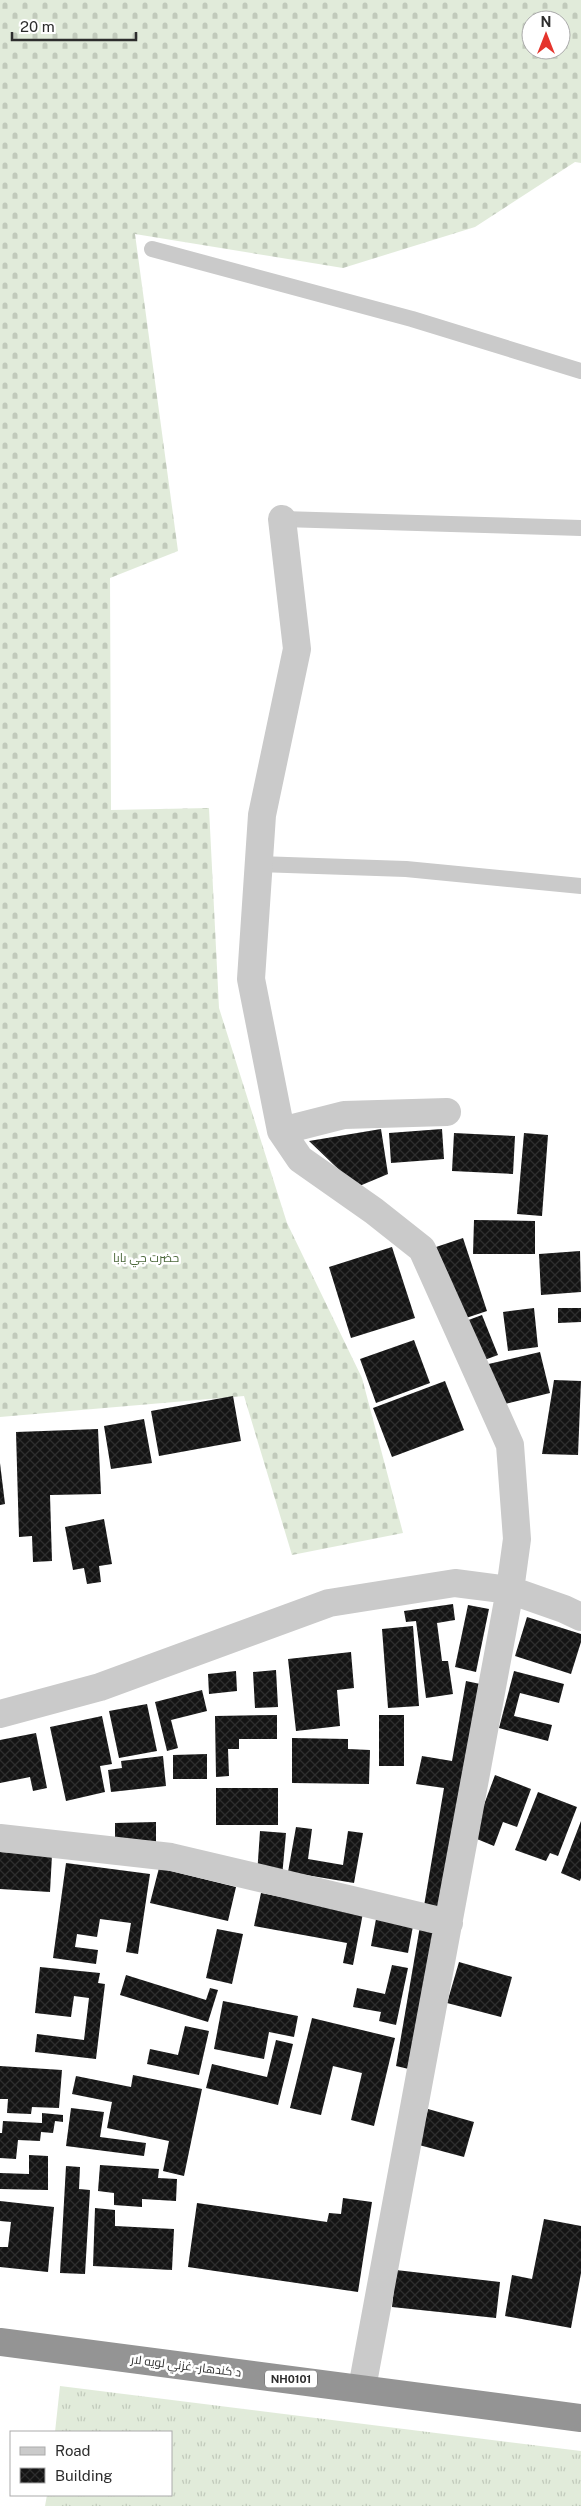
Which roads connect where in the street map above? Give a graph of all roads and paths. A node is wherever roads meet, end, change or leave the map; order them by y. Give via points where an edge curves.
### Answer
1 (152, 249) dead end
2 (581, 371) edge
3 (282, 519) joint
4 (581, 528) edge
5 (258, 864) junction
6 (581, 886) edge
7 (447, 1112) dead end
8 (281, 1131) junction
9 (510, 1590) junction
10 (581, 1617) edge
11 (0, 1714) edge
12 (0, 1838) edge
13 (449, 1923) junction
14 (0, 2342) edge
15 (362, 2388) junction
16 (581, 2418) edge

1 - 2 lane via 412,319
3 - 4 lane
3 - 5 street via 297,649 262,815
5 - 6 lane via 406,869
5 - 8 street via 251,979
7 - 8 street via 344,1115
8 - 9 street via 300,1159 374,1210 422,1249 510,1446 517,1539
9 - 10 street
9 - 11 street via 455,1584 329,1603 100,1687
9 - 13 street
12 - 13 street via 171,1857
13 - 15 street
14 - 15 highway, د کندهار - غزني لويه لار / NH0101
15 - 16 highway, د کندهار - غزني لويه لار / NH0101

